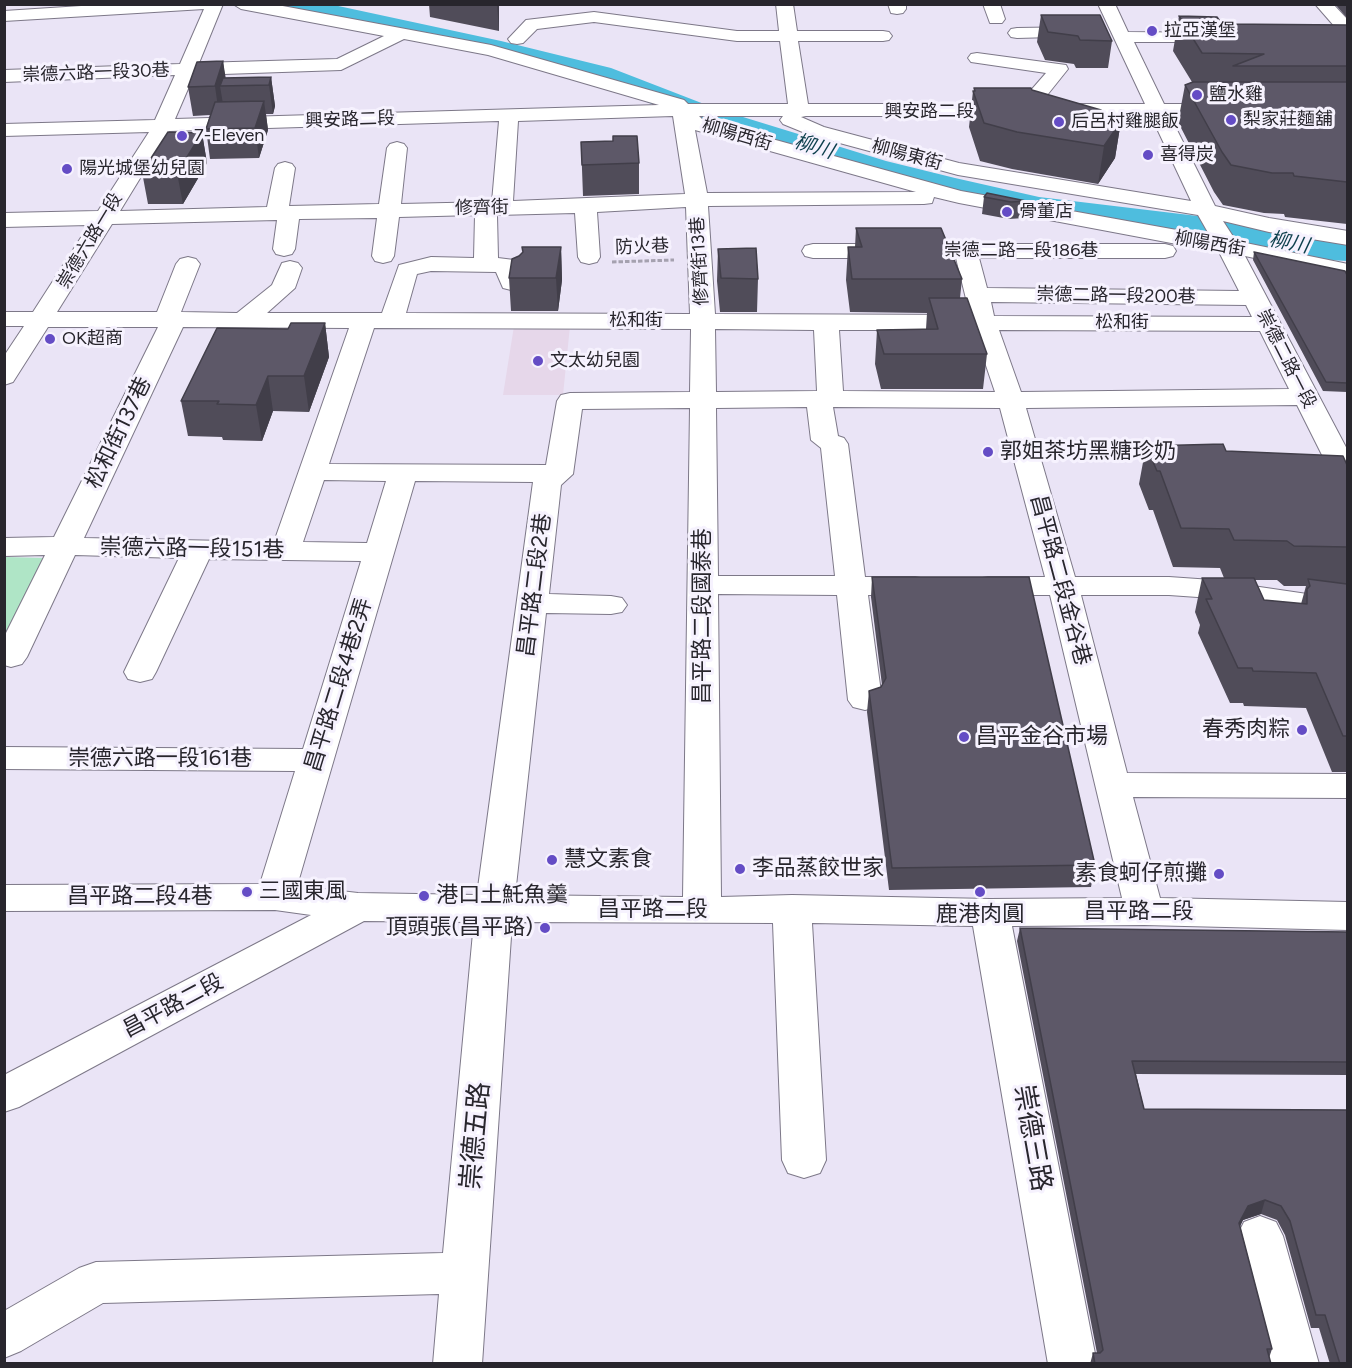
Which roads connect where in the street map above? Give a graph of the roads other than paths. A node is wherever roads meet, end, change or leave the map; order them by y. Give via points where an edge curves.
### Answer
1 (209, 4) edge
2 (215, 4) edge
3 (241, 4) edge
4 (334, 4) edge
5 (784, 4) edge
6 (1106, 4) edge
7 (1323, 4) edge
8 (4, 16) edge
9 (1347, 31) edge
10 (1017, 33) dead end
11 (401, 34) junction
12 (1121, 35) junction
13 (789, 36) junction
14 (884, 36) dead end
15 (1240, 37) edge
16 (1323, 37) edge
17 (1347, 37) edge
18 (517, 39) junction
19 (977, 58) dead end
20 (187, 69) junction
21 (4, 76) edge
22 (1157, 110) junction
23 (1245, 110) edge
24 (764, 111) junction
25 (1024, 111) junction
26 (799, 112) junction
27 (509, 115) junction
28 (687, 117) junction
29 (163, 125) junction
30 (4, 130) edge
31 (660, 130) dead end
32 (398, 148) dead end
33 (285, 168) dead end
34 (959, 197) junction
35 (697, 200) junction
36 (808, 200) junction
37 (586, 206) junction
38 (494, 208) junction
39 (389, 210) junction
40 (283, 213) junction
41 (1208, 214) junction
42 (104, 217) junction
43 (4, 220) edge
44 (814, 222) dead end
45 (1347, 238) edge
46 (1227, 244) junction
47 (813, 251) dead end
48 (966, 252) junction
49 (383, 256) dead end
50 (596, 260) road end
51 (188, 264) dead end
52 (486, 264) junction
53 (1347, 271) edge
54 (511, 283) edge
55 (1255, 298) junction
56 (981, 309) junction
57 (4, 319) edge
58 (42, 320) junction
59 (170, 320) junction
60 (243, 320) junction
61 (364, 320) junction
62 (392, 321) junction
63 (704, 322) junction
64 (826, 322) junction
65 (1268, 324) junction
66 (4, 377) edge
67 (1305, 397) junction
68 (703, 399) junction
69 (825, 399) junction
70 (1011, 400) junction
71 (1344, 466) edge
72 (313, 472) junction
73 (403, 473) junction
74 (559, 474) junction
75 (63, 546) junction
76 (4, 547) edge
77 (198, 550) junction
78 (286, 550) junction
79 (379, 552) junction
80 (703, 585) junction
81 (850, 585) junction
82 (1063, 587) junction
83 (532, 603) junction
84 (611, 605) dead end
85 (1347, 609) edge
86 (11, 657) dead end
87 (140, 672) dead end
88 (865, 700) dead end
89 (4, 758) edge
90 (316, 760) junction
91 (1114, 785) junction
92 (1347, 786) edge
93 (275, 897) junction
94 (4, 898) edge
95 (358, 907) junction
96 (494, 909) junction
97 (792, 909) junction
98 (702, 911) junction
99 (1144, 911) junction
100 (990, 913) junction
101 (1347, 916) edge
102 (4, 1095) edge
103 (804, 1160) dead end
104 (1260, 1236) dead end
105 (465, 1273) junction
106 (4, 1336) edge
107 (457, 1364) edge
108 (1073, 1364) edge
109 (1295, 1364) edge

1 - 8 street
2 - 20 street, 崇德六路一段
3 - 11 street, 柳陽西街
4 - 18 street, 柳陽東街
5 - 13 street
6 - 12 street
7 - 9 street
10 - 12 street
11 - 20 street, 崇德六路一段30巷 via 341,64
11 - 28 street, 柳陽西街 via 502,53 672,102
12 - 15 street
12 - 22 street
13 - 14 street
13 - 18 street via 737,36 594,17 532,24
13 - 26 street
16 - 17 street
18 - 24 street, 柳陽東街
19 - 25 street via 1059,69
20 - 21 street, 崇德六路一段30巷
20 - 29 street, 崇德六路一段
22 - 23 street, 興安路二段
22 - 25 street, 興安路二段
22 - 41 street
24 - 26 street, 興安路二段
24 - 28 street, 興安路二段
24 - 41 street, 柳陽東街 via 817,130 958,169
25 - 26 street, 興安路二段
27 - 28 street, 興安路二段
27 - 29 street, 興安路二段
27 - 38 street
28 - 31 street
28 - 34 street, 柳陽西街 via 696,124
28 - 35 street, 修齊街13巷
29 - 30 street, 興安路二段
29 - 42 street, 崇德六路一段
32 - 39 street
33 - 40 street
34 - 36 street, 修齊街
34 - 46 street, 柳陽西街
35 - 36 street, 修齊街
35 - 37 street, 修齊街
35 - 63 street, 修齊街13巷
36 - 44 street
37 - 38 street, 修齊街
37 - 50 street
38 - 39 street, 修齊街
38 - 52 street
39 - 40 street, 修齊街
39 - 49 street
40 - 42 street, 修齊街
40 - 60 street via 287,258 283,288
41 - 45 street, 柳陽東街
41 - 46 street, 崇德二路一段
42 - 43 street, 修齊街
42 - 58 street, 崇德六路一段
46 - 48 street, 崇德二路一段186巷 via 1194,250
46 - 53 street, 柳陽西街
46 - 55 street, 崇德二路一段
47 - 48 street, 崇德二路一段186巷
48 - 56 street, 昌平路二段金谷巷
51 - 59 street, 松和街137巷
52 - 54 street via 506,265
52 - 62 street via 431,264 407,270
55 - 56 street, 崇德二路一段200巷
55 - 65 street, 崇德二路一段
56 - 64 street, 松和街
56 - 65 street, 松和街
56 - 70 street, 昌平路二段金谷巷
57 - 58 street, 松和街
58 - 59 street, 松和街
58 - 66 street, 崇德六路一段
59 - 60 street, 松和街
59 - 75 street, 松和街137巷
60 - 61 street, 松和街
61 - 62 street, 松和街
61 - 72 street
62 - 63 street, 松和街
63 - 64 street, 松和街
63 - 68 street, 昌平路二段國泰巷
64 - 69 street
65 - 67 street, 崇德二路一段
67 - 70 street
67 - 71 street, 崇德二路一段
68 - 69 street
68 - 74 street, 昌平路二段2巷 via 570,401
68 - 80 street, 昌平路二段國泰巷
69 - 70 street
69 - 81 street via 825,440 834,444
70 - 82 street, 昌平路二段金谷巷
72 - 73 street
72 - 78 street
73 - 74 street
73 - 79 street, 昌平路二段4巷2弄
74 - 83 street, 昌平路二段2巷 via 547,482
75 - 76 street, 崇德六路一段151巷
75 - 77 street, 崇德六路一段151巷
75 - 86 street, 松和街137巷
77 - 78 street, 崇德六路一段151巷
77 - 87 street
78 - 79 street, 崇德六路一段151巷
79 - 90 street, 昌平路二段4巷2弄
80 - 81 street
80 - 98 street, 昌平路二段國泰巷
81 - 82 street
81 - 88 street
82 - 85 street via 1212,589
82 - 91 street, 昌平路二段金谷巷
83 - 84 street
83 - 96 street, 昌平路二段2巷
89 - 90 street, 崇德六路一段161巷
90 - 93 street, 昌平路二段4巷2弄
91 - 92 street
91 - 99 street, 昌平路二段金谷巷
93 - 94 street, 昌平路二段4巷
93 - 95 street, 昌平路二段4巷
95 - 96 street, 昌平路二段
95 - 102 street, 昌平路二段
96 - 98 street, 昌平路二段
96 - 105 street, 崇德五路
97 - 98 street, 昌平路二段
97 - 100 street, 昌平路二段
97 - 103 street
99 - 100 street, 昌平路二段
99 - 101 street, 昌平路二段
100 - 108 street, 崇德三路
104 - 109 street
105 - 106 street via 96,1283
105 - 107 street, 崇德五路

